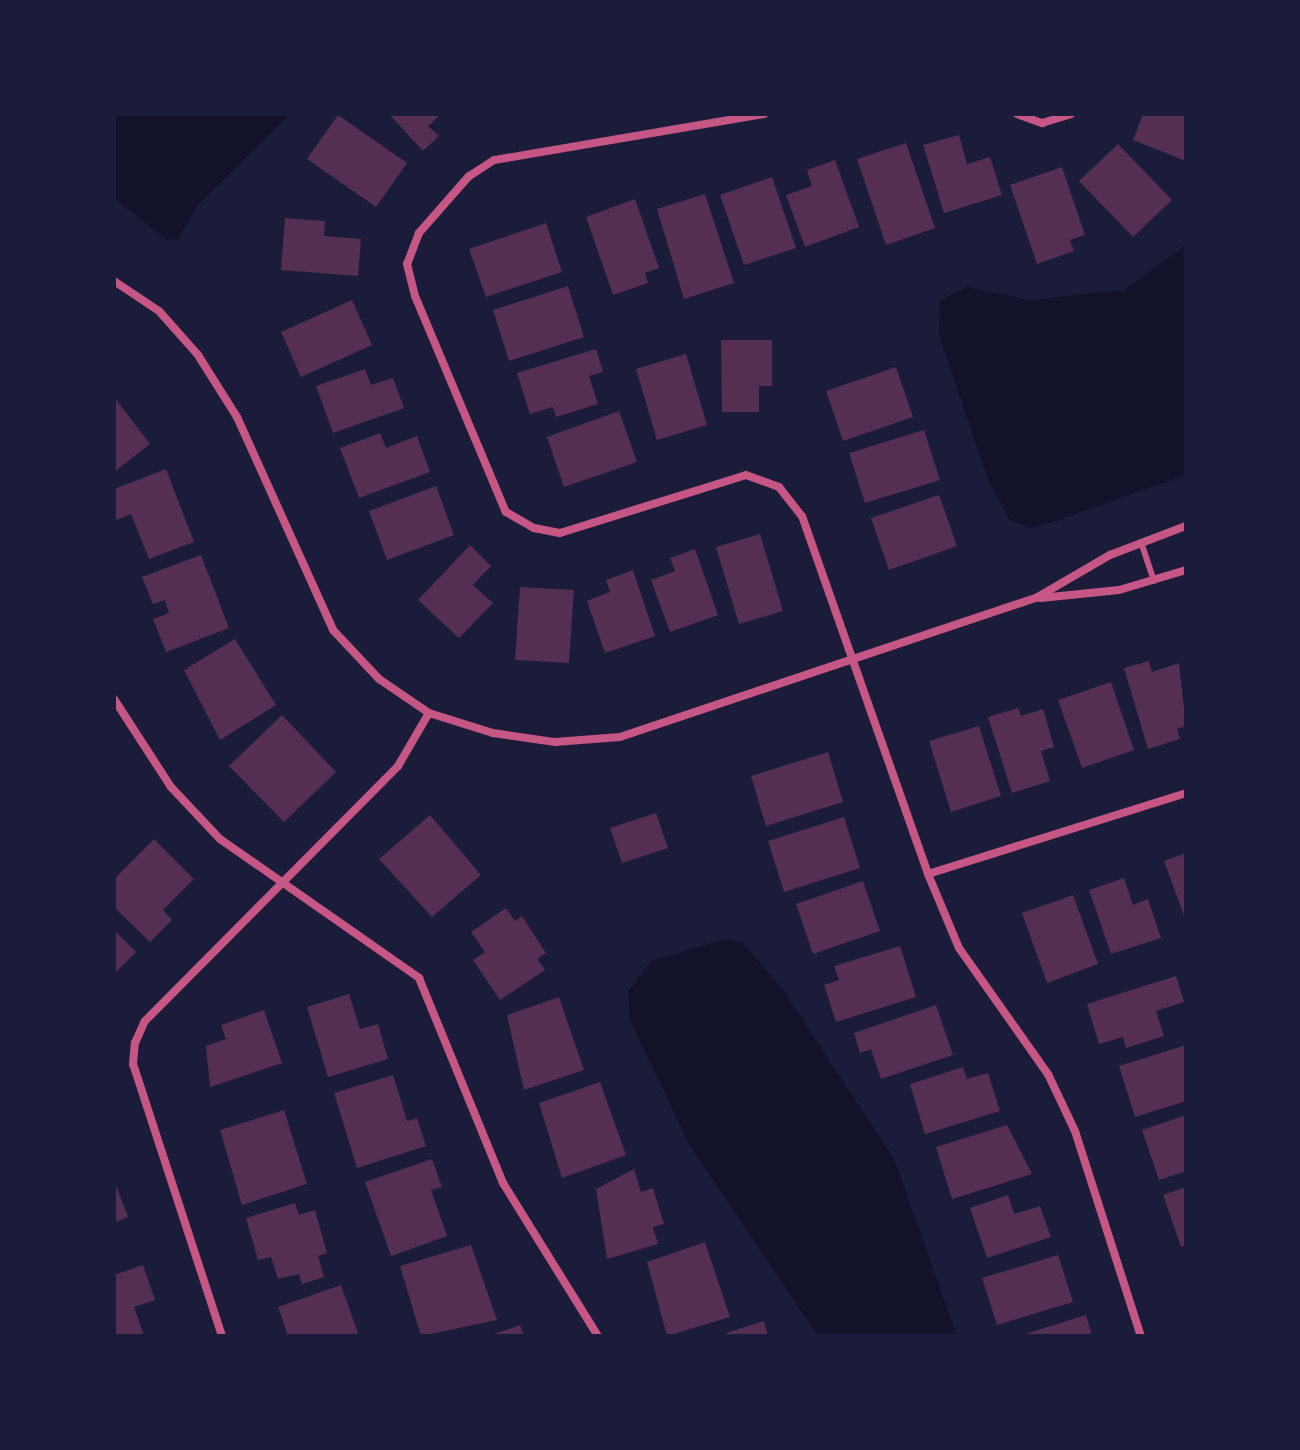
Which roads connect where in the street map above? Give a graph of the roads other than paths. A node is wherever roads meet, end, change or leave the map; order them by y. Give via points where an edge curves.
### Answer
1 (764, 114) edge
2 (1017, 114) edge
3 (1071, 114) edge
4 (114, 281) edge
5 (1186, 526) edge
6 (1140, 541) junction
7 (1186, 570) edge
8 (1154, 581) junction
9 (1036, 598) junction
10 (851, 660) junction
11 (114, 699) edge
12 (429, 713) junction
13 (1186, 793) edge
14 (928, 874) junction
15 (283, 883) junction
16 (222, 1336) edge
17 (598, 1336) edge
18 (1141, 1336) edge

1 - 10 street via 494,160 469,176 419,233 407,264 506,512 534,528 560,533 746,475 779,487 802,516
2 - 3 street via 1042,123
4 - 12 street via 159,311 198,355 237,417 333,630 379,679
5 - 6 street
6 - 8 lane
6 - 9 street
7 - 8 street
8 - 9 street
9 - 10 street
10 - 12 street via 620,737 555,742
10 - 14 street
11 - 15 street via 171,787 220,839
12 - 15 street via 398,766
13 - 14 street
14 - 18 street via 959,948 1048,1074 1075,1131
15 - 16 street via 145,1021 135,1043 133,1064
15 - 17 street via 419,978 503,1183

